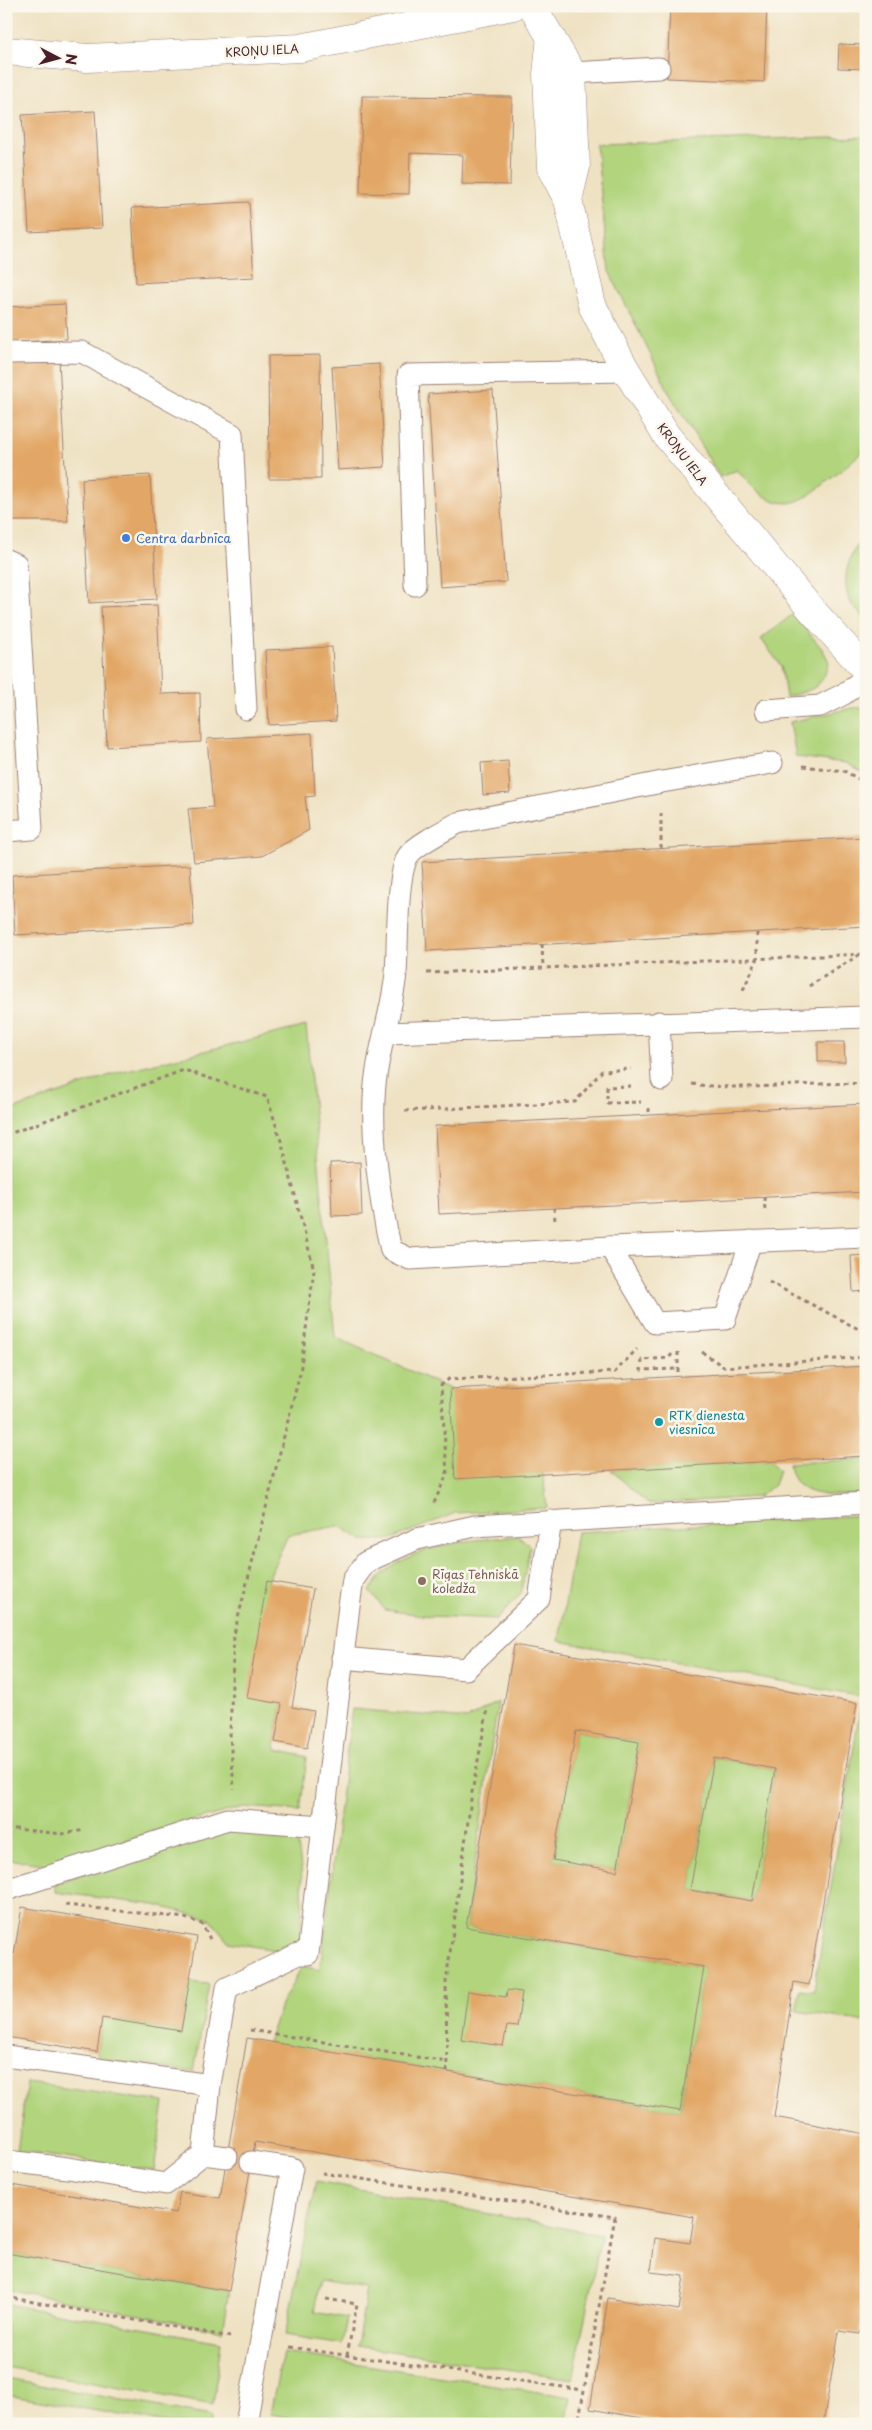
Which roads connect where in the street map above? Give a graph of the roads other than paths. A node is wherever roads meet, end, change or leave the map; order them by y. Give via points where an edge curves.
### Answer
1 (513, 6) edge
2 (532, 6) edge
3 (551, 37) junction
4 (6, 51) edge
5 (659, 68) dead end
6 (572, 73) junction
7 (568, 200) junction
8 (6, 352) edge
9 (627, 371) junction
10 (6, 560) edge
11 (415, 585) dead end
12 (866, 670) edge
13 (866, 677) edge
14 (246, 710) dead end
15 (766, 710) dead end
16 (772, 763) road end
17 (6, 831) edge
18 (866, 1017) edge
19 (658, 1022) junction
20 (385, 1032) junction
21 (654, 1080) road end
22 (866, 1237) edge
23 (751, 1241) junction
24 (610, 1247) junction
25 (866, 1503) edge
26 (552, 1521) junction
27 (342, 1658) junction
28 (323, 1826) junction
29 (6, 1890) edge
30 (6, 2056) edge
31 (210, 2085) junction
32 (203, 2154) junction
33 (227, 2158) dead end
34 (6, 2161) edge
35 (251, 2162) dead end
36 (246, 2424) edge

1 - 4 street, KROŅU IELA via 300,48 86,58
2 - 3 street, KROŅU IELA
3 - 6 street, KROŅU IELA
3 - 7 street, KROŅU IELA via 547,74 551,168
5 - 6 lane
6 - 7 street, KROŅU IELA via 576,167
7 - 9 street, KROŅU IELA via 592,305
8 - 14 lane via 82,352 232,434
9 - 11 lane via 408,375
9 - 12 street, KROŅU IELA via 666,436 701,480
10 - 17 lane via 16,564 32,829
13 - 15 lane via 844,694 820,706
16 - 20 lane via 458,823 431,838 408,856 401,884 396,975
18 - 19 lane
19 - 20 lane
19 - 21 lane
20 - 24 lane via 376,1071 374,1113 382,1210 391,1250 410,1259
22 - 23 lane
23 - 24 lane
23 - 24 lane via 725,1319 655,1323
25 - 26 lane
26 - 27 lane via 476,1526 418,1539 366,1562 353,1580
26 - 27 lane via 539,1598 466,1669
27 - 28 lane
28 - 29 lane via 228,1818
28 - 31 lane via 308,1954 298,1954 227,1988
30 - 31 lane
31 - 32 lane
32 - 33 lane
32 - 34 lane via 166,2184
35 - 36 lane via 292,2168

